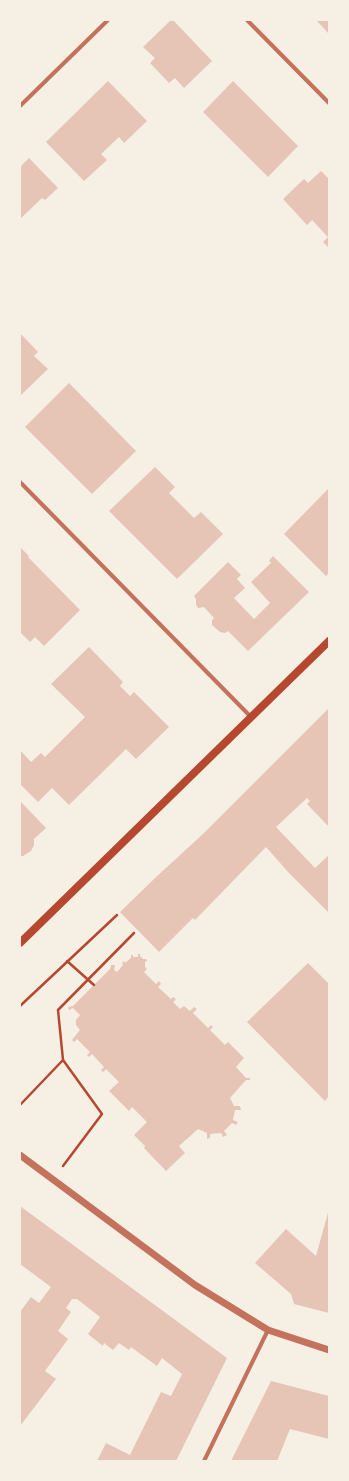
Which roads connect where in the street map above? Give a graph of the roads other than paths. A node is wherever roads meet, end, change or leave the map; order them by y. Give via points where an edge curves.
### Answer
1 (108, 20) edge
2 (247, 20) edge
3 (329, 102) edge
4 (20, 106) edge
5 (20, 482) edge
6 (329, 641) edge
7 (251, 718) junction
8 (20, 943) edge
9 (20, 1155) edge
10 (268, 1330) junction
11 (329, 1350) edge
12 (204, 1461) edge

1 - 4 street
2 - 3 street
5 - 7 street
6 - 7 main road
7 - 8 main road
9 - 10 street via 195,1285
10 - 11 street
10 - 12 street

